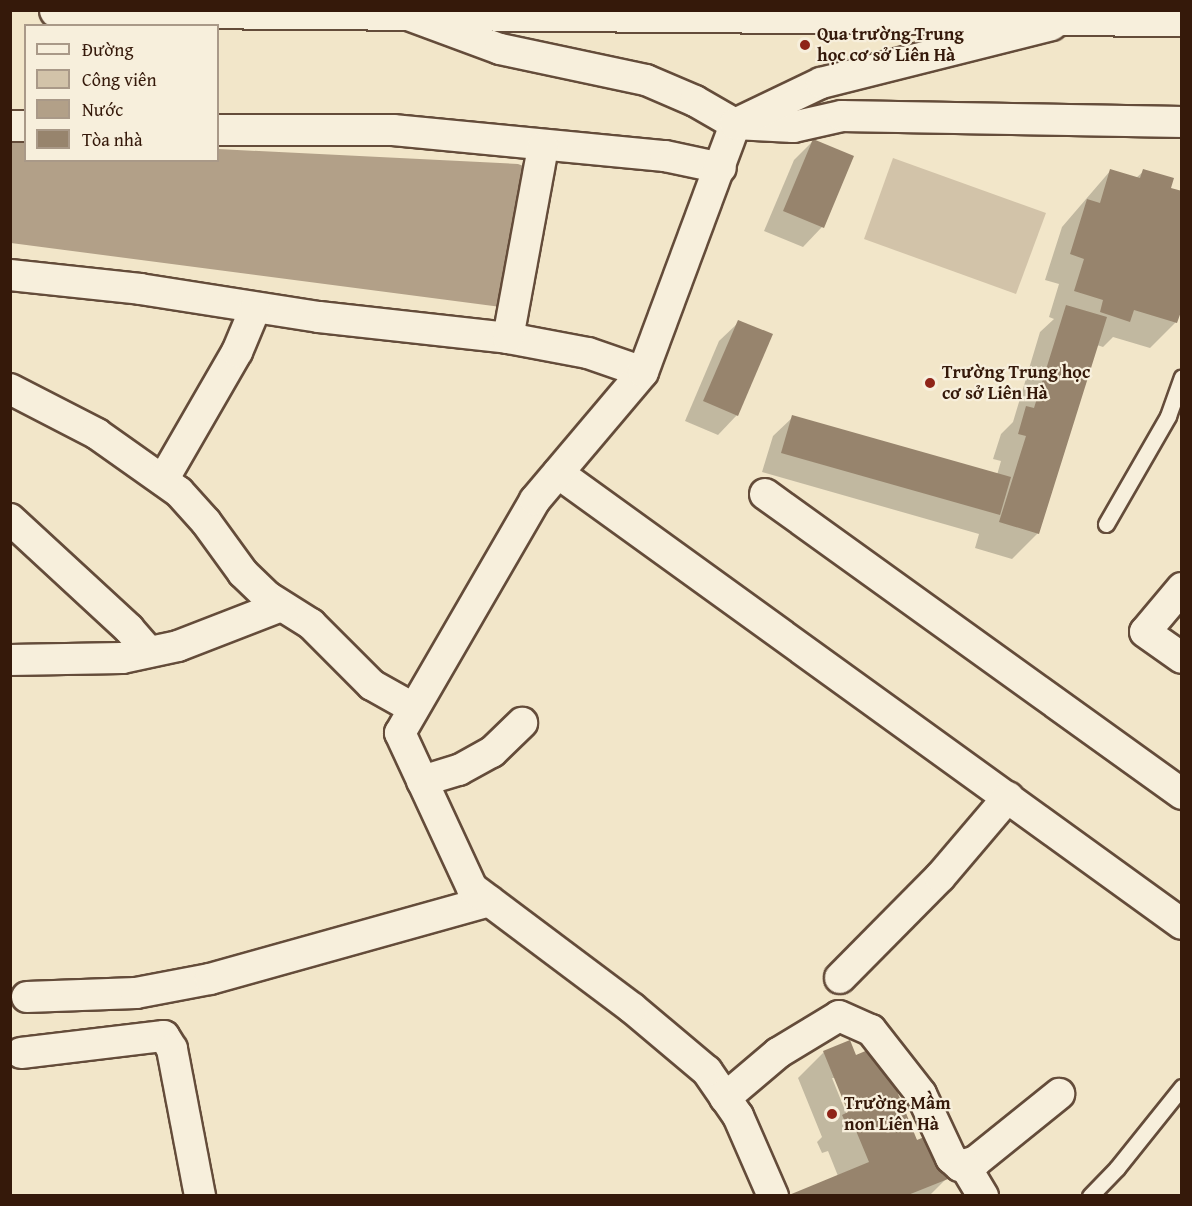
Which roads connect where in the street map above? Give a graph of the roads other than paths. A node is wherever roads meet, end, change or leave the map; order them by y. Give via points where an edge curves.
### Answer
1 (56, 10) edge
2 (402, 13) junction
3 (1182, 19) edge
4 (1073, 20) junction
5 (1182, 122) edge
6 (735, 124) junction
7 (219, 130) edge
8 (543, 147) junction
9 (721, 168) junction
10 (10, 275) edge
11 (255, 309) junction
12 (508, 338) junction
13 (643, 372) junction
14 (1182, 377) edge
15 (10, 389) edge
16 (558, 473) junction
17 (163, 480) junction
18 (765, 494) dead end
19 (10, 519) edge
20 (1106, 524) dead end
21 (1182, 588) edge
22 (281, 606) junction
23 (149, 652) junction
24 (1182, 658) edge
25 (10, 660) edge
26 (413, 708) junction
27 (522, 723) dead end
28 (422, 781) junction
29 (1182, 794) edge
30 (1008, 797) junction
31 (489, 901) junction
32 (1182, 924) edge
33 (840, 978) dead end
34 (27, 997) dead end
35 (21, 1053) dead end
36 (1182, 1087) edge
37 (1059, 1094) dead end
38 (725, 1098) junction
39 (965, 1166) junction
40 (200, 1196) edge
41 (772, 1196) edge
42 (982, 1196) edge
43 (1090, 1196) edge

1 - 2 main road
2 - 4 main road
2 - 6 street via 500,49 646,80
3 - 4 main road
4 - 6 street via 821,82
5 - 6 street via 853,116 793,127
6 - 9 street
7 - 8 street via 393,130
8 - 9 street via 665,156
8 - 12 street
9 - 13 street
10 - 11 street via 141,289
11 - 12 street
11 - 17 street via 237,351
12 - 13 street via 588,353
13 - 16 street
14 - 20 lane via 1168,416
15 - 17 street via 97,434
16 - 26 street via 536,500
16 - 30 street
17 - 22 street via 206,522 243,573
18 - 29 street
19 - 23 street
21 - 24 street via 1145,632
22 - 23 street via 207,636
22 - 26 street via 311,624 372,685
23 - 25 street via 122,657
26 - 28 street via 400,733
27 - 28 street via 492,752 459,770
28 - 31 street via 472,888
30 - 32 street
30 - 33 street via 940,877
31 - 34 street via 210,979 136,993
31 - 38 street via 632,1008 707,1071
35 - 40 street via 164,1036 172,1049
36 - 43 lane
37 - 39 street
38 - 39 street via 778,1053 839,1016 871,1030 921,1094 951,1158
38 - 41 street
39 - 42 street

